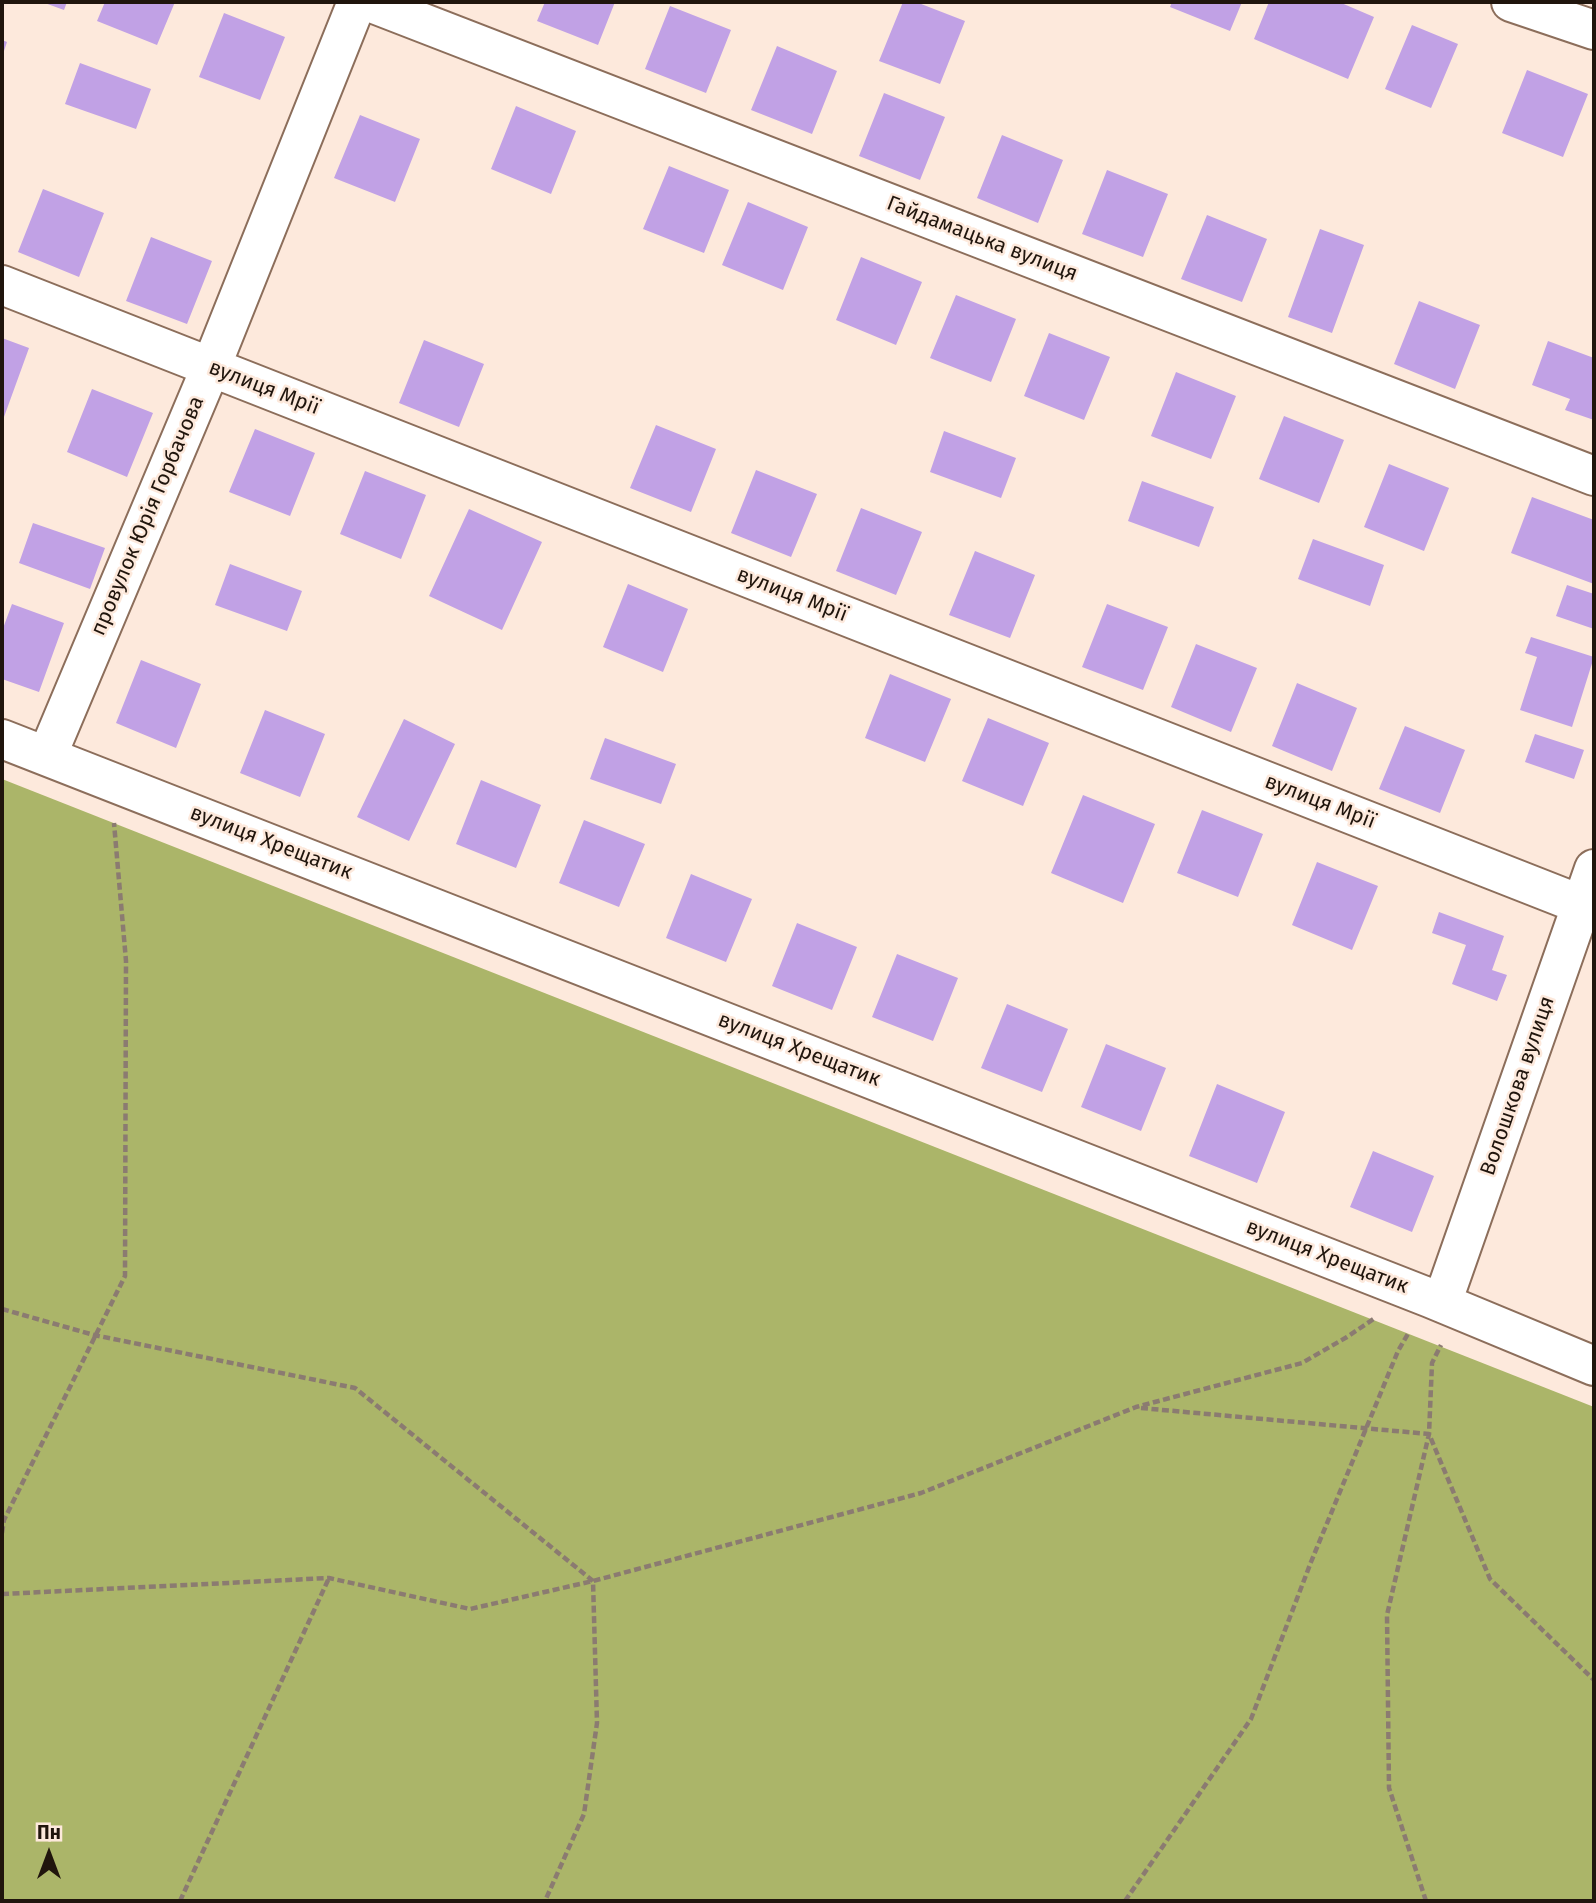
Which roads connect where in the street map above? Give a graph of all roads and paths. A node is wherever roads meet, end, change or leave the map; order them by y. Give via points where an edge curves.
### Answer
1 (357, 2) edge
2 (369, 2) edge
3 (1511, 2) edge
4 (1594, 30) edge
5 (2, 285) edge
6 (211, 367) junction
7 (1594, 476) edge
8 (2, 739) edge
9 (47, 756) junction
10 (111, 780) junction
11 (1594, 869) edge
12 (1582, 905) junction
13 (1436, 1300) junction
14 (2, 1309) edge
15 (94, 1335) junction
16 (1594, 1366) edge
17 (1136, 1407) junction
18 (1367, 1428) junction
19 (1429, 1434) junction
20 (2, 1533) edge
21 (329, 1578) junction
22 (593, 1581) junction
23 (2, 1594) edge
24 (1594, 1680) edge
25 (180, 1901) edge
26 (545, 1901) edge
27 (1125, 1901) edge
28 (1426, 1901) edge

1 - 6 street, провулок Юрія Горбачова
2 - 7 street, Гайдамацька вулиця
3 - 4 street
5 - 6 street, вулиця Мрії
6 - 9 street, провулок Юрія Горбачова
6 - 12 street, вулиця Мрії
8 - 9 street, вулиця Хрещатик
9 - 10 street, вулиця Хрещатик
10 - 13 street, вулиця Хрещатик
10 - 15 path via 126,961 125,1276
11 - 12 street, Волошкова вулиця
12 - 13 street, Волошкова вулиця
13 - 16 street, вулиця Хрещатик
13 - 17 path via 1347,1337 1302,1363
13 - 18 path via 1398,1350
13 - 19 path
14 - 15 path
15 - 20 path via 4,1520
15 - 22 path via 355,1388
17 - 18 path
17 - 22 path via 921,1493
18 - 19 path
18 - 27 path via 1251,1718
19 - 24 path via 1490,1579
19 - 28 path via 1387,1615 1389,1788
21 - 22 path via 470,1609
21 - 23 path
21 - 25 path
22 - 26 path via 597,1723 584,1814

